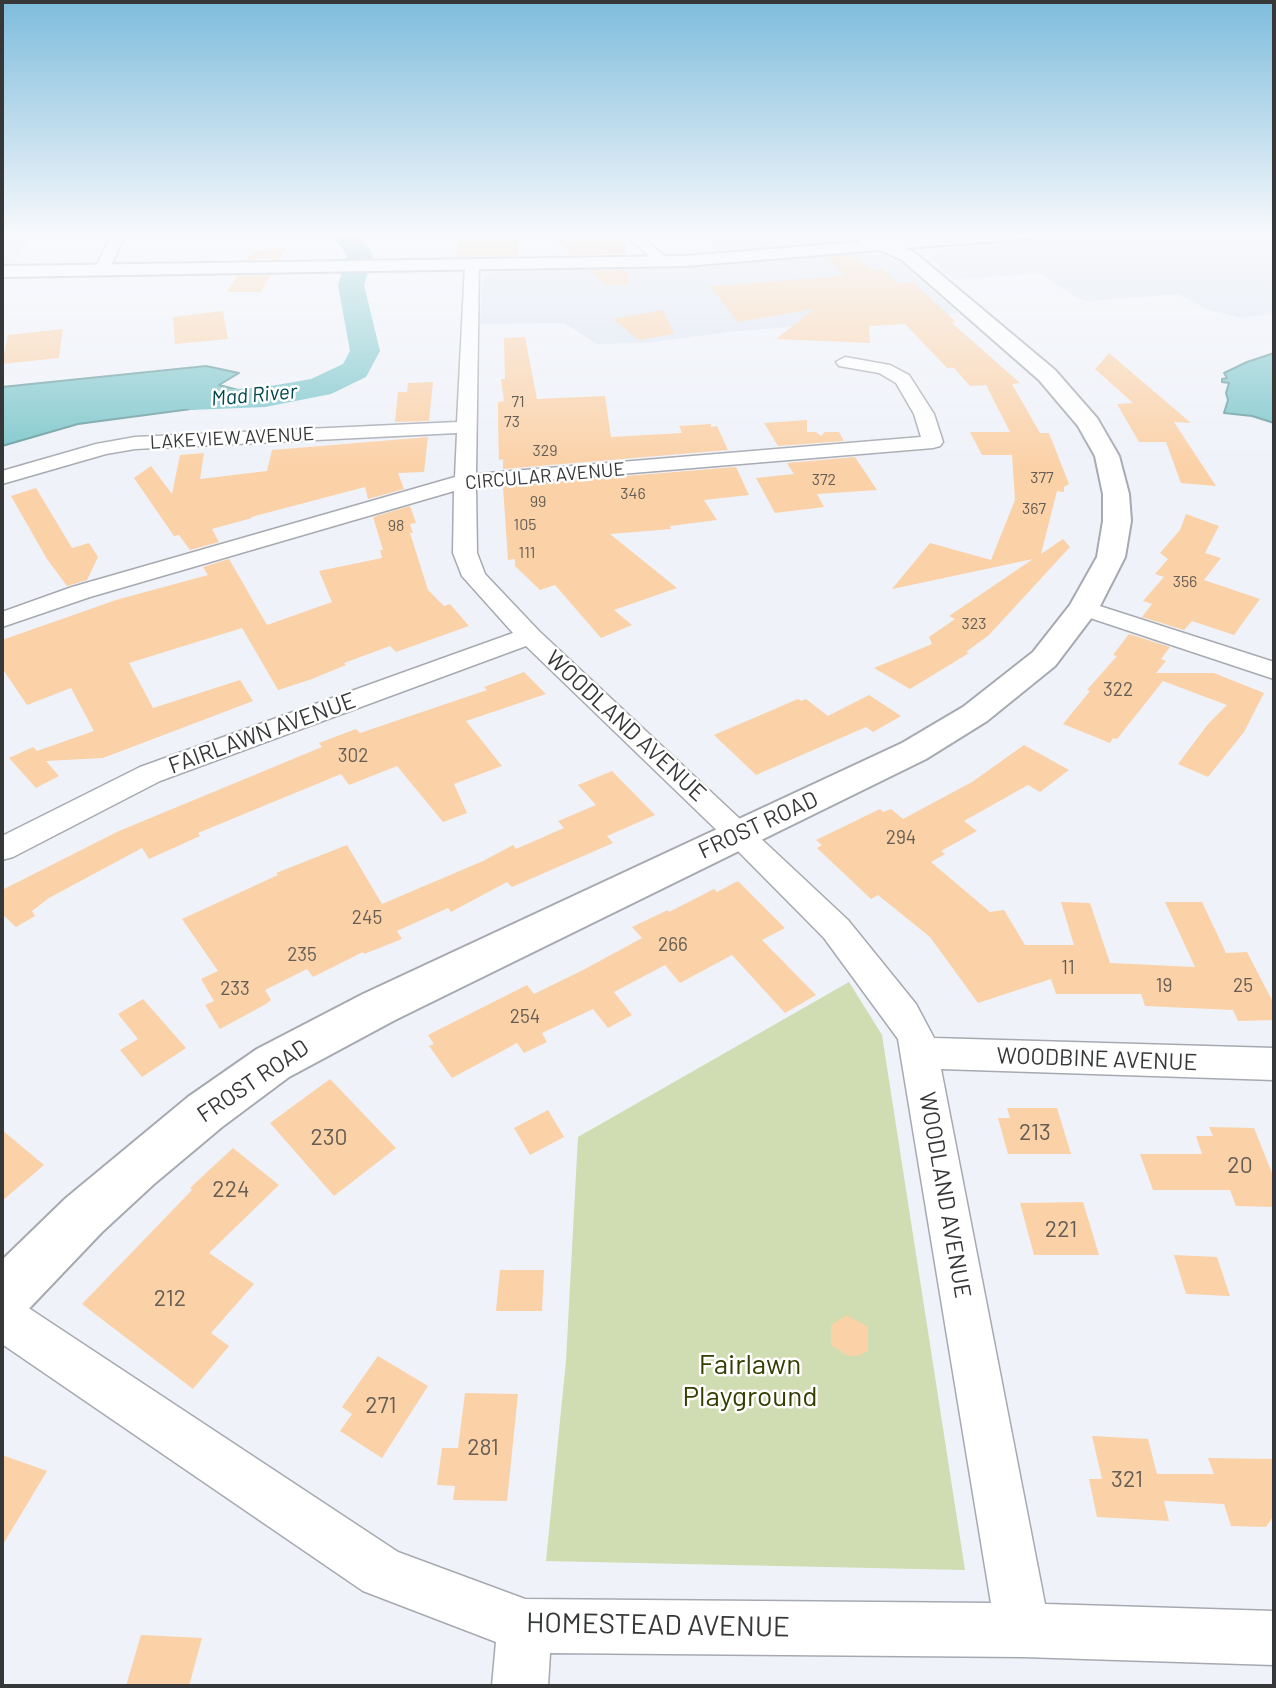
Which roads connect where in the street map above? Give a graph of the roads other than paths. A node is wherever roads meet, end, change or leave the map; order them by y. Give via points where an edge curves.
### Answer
1 (471, 312) edge
2 (973, 312) edge
3 (845, 362) dead end
4 (467, 427) junction
5 (2, 478) edge
6 (465, 481) junction
7 (1084, 608) junction
8 (2, 620) edge
9 (530, 636) junction
10 (1274, 671) edge
11 (740, 833) junction
12 (2, 849) edge
13 (919, 1054) junction
14 (1274, 1064) edge
15 (2, 1298) edge
16 (2, 1317) edge
17 (525, 1626) junction
18 (1023, 1630) junction
19 (1274, 1638) edge
20 (520, 1686) edge

1 - 4 street, WOODLAND AVENUE
2 - 7 main road, FROST ROAD via 1069,397 1100,440 1113,474 1117,521 1111,557
3 - 6 street, CIRCULAR AVENUE via 884,369 902,379 924,414 933,442
4 - 5 street, LAKEVIEW AVENUE via 135,443
4 - 6 street, WOODLAND AVENUE
6 - 8 street, CIRCULAR AVENUE via 81,592
6 - 9 street, WOODLAND AVENUE via 465,553 474,576
7 - 10 street
7 - 11 main road, FROST ROAD via 1044,659 975,714 914,751
9 - 11 street, WOODLAND AVENUE
9 - 12 street, FAIRLAWN AVENUE via 150,774
11 - 13 street, WOODLAND AVENUE via 836,929 903,1015
11 - 15 main road, FROST ROAD via 379,1007 274,1063 136,1168
13 - 14 street, WOODBINE AVENUE
13 - 18 street, WOODLAND AVENUE
16 - 17 street, HOMESTEAD AVENUE via 382,1572
17 - 18 street, HOMESTEAD AVENUE
17 - 20 street
18 - 19 street, HOMESTEAD AVENUE

